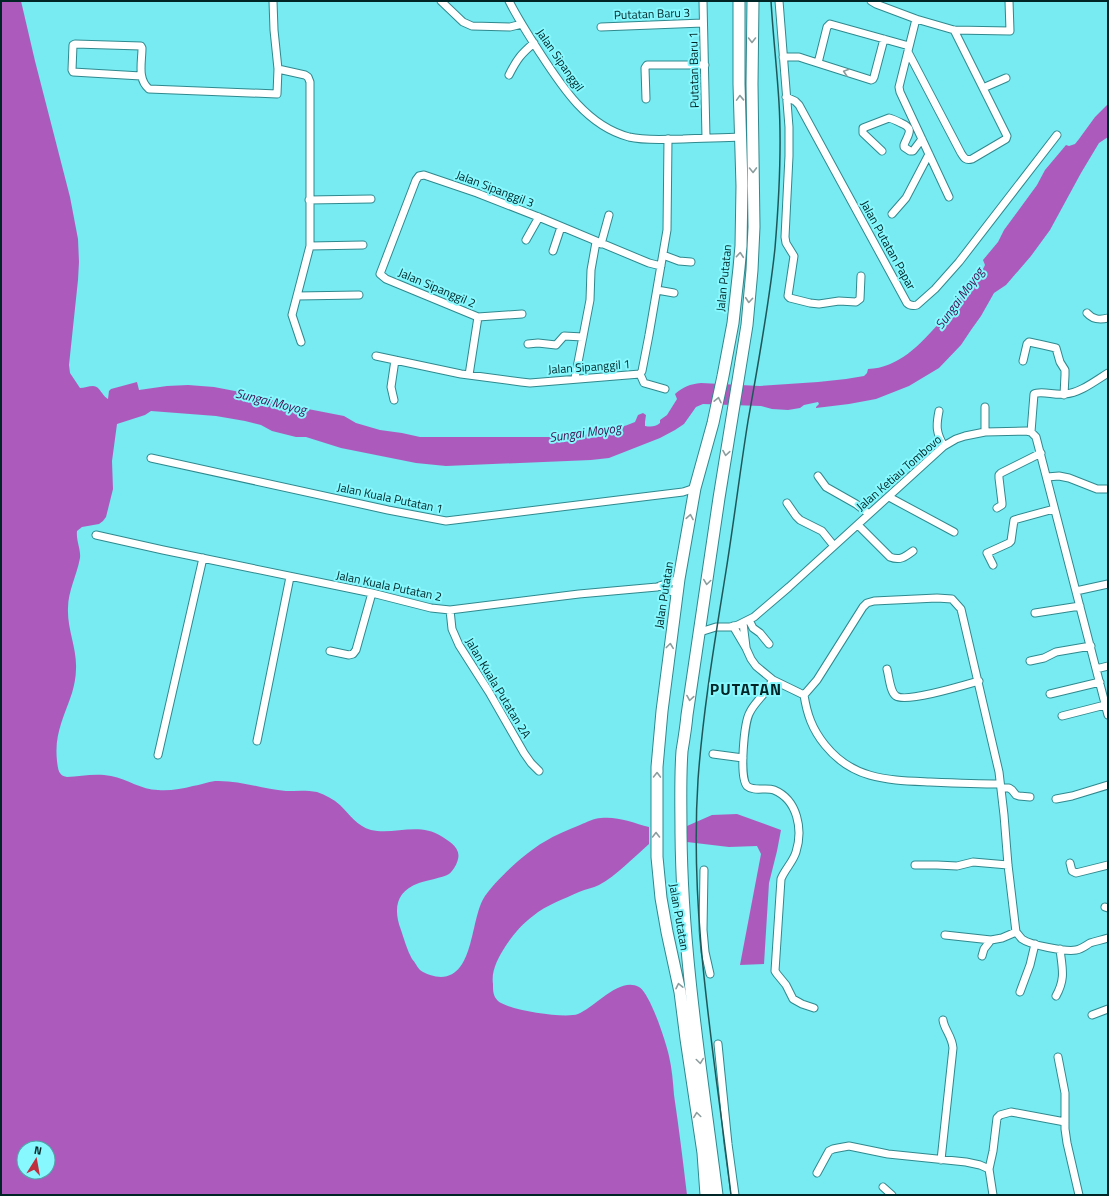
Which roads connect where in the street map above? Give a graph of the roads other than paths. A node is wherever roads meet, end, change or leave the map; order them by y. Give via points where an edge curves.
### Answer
1 (273, 1) edge
2 (441, 1) edge
3 (509, 1) edge
4 (703, 1) edge
5 (746, 1) edge
6 (779, 1) edge
7 (1009, 1) edge
8 (874, 2) edge
9 (916, 19) junction
10 (703, 23) junction
11 (522, 24) junction
12 (601, 27) dead end
13 (954, 30) junction
14 (884, 39) junction
15 (534, 43) junction
16 (909, 49) junction
17 (783, 56) junction
18 (818, 63) junction
19 (705, 65) junction
20 (278, 68) junction
21 (509, 75) dead end
22 (1006, 78) dead end
23 (142, 79) junction
24 (984, 88) junction
25 (786, 97) junction
26 (646, 99) dead end
27 (1057, 135) dead end
28 (741, 137) junction
29 (706, 138) junction
30 (668, 139) junction
31 (922, 139) junction
32 (882, 151) dead end
33 (929, 154) junction
34 (949, 197) dead end
35 (371, 199) dead end
36 (309, 200) junction
37 (892, 214) dead end
38 (609, 215) dead end
39 (539, 217) junction
40 (561, 227) junction
41 (526, 240) dead end
42 (598, 243) junction
43 (363, 245) dead end
44 (310, 246) junction
45 (553, 251) dead end
46 (663, 255) junction
47 (691, 262) dead end
48 (661, 266) junction
49 (380, 274) joint
50 (862, 276) dead end
51 (657, 290) junction
52 (674, 293) dead end
53 (359, 295) dead end
54 (297, 296) junction
55 (1087, 313) dead end
56 (522, 314) dead end
57 (478, 318) junction
58 (1108, 318) edge
59 (583, 337) junction
60 (301, 342) dead end
61 (528, 344) dead end
62 (376, 356) dead end
63 (395, 360) junction
64 (1023, 361) dead end
65 (1108, 373) edge
66 (640, 374) junction
67 (469, 375) junction
68 (574, 378) junction
69 (665, 389) dead end
70 (1064, 395) junction
71 (394, 400) dead end
72 (985, 407) dead end
73 (939, 411) dead end
74 (985, 432) junction
75 (1030, 432) junction
76 (944, 446) junction
77 (1041, 453) junction
78 (151, 458) dead end
79 (818, 476) dead end
80 (1047, 477) junction
81 (695, 488) junction
82 (1108, 490) edge
83 (675, 493) junction
84 (889, 497) junction
85 (693, 501) junction
86 (787, 503) dead end
87 (997, 508) dead end
88 (1054, 509) junction
89 (869, 514) junction
90 (858, 525) junction
91 (954, 532) dead end
92 (96, 534) dead end
93 (834, 546) junction
94 (913, 551) dead end
95 (203, 558) junction
96 (993, 565) dead end
97 (290, 577) junction
98 (680, 579) junction
99 (1108, 584) edge
100 (660, 586) junction
101 (1076, 591) junction
102 (372, 594) junction
103 (677, 594) junction
104 (1080, 606) junction
105 (450, 610) junction
106 (1035, 613) dead end
107 (702, 616) junction
108 (746, 622) junction
109 (733, 626) junction
110 (716, 627) junction
111 (700, 632) junction
112 (769, 644) dead end
113 (1091, 646) junction
114 (746, 648) junction
115 (330, 650) dead end
116 (1030, 661) dead end
117 (1108, 666) edge
118 (887, 669) dead end
119 (1096, 669) junction
120 (773, 680) junction
121 (979, 681) junction
122 (1100, 682) junction
123 (1050, 694) dead end
124 (804, 695) junction
125 (1105, 705) junction
126 (1108, 715) edge
127 (1062, 716) dead end
128 (257, 741) dead end
129 (712, 754) dead end
130 (158, 755) dead end
131 (743, 758) junction
132 (539, 770) dead end
133 (1000, 786) junction
134 (1108, 786) edge
135 (1030, 797) dead end
136 (1056, 799) dead end
137 (1070, 863) dead end
138 (915, 865) dead end
139 (1008, 865) junction
140 (1108, 865) edge
141 (704, 870) dead end
142 (1016, 932) junction
143 (945, 935) dead end
144 (1108, 938) edge
145 (991, 940) junction
146 (1035, 944) junction
147 (1060, 949) junction
148 (982, 956) dead end
149 (710, 974) dead end
150 (1020, 992) dead end
151 (1056, 996) dead end
152 (814, 1008) dead end
153 (1108, 1009) edge
154 (1092, 1015) dead end
155 (943, 1020) dead end
156 (695, 1027) junction
157 (686, 1039) junction
158 (718, 1044) dead end
159 (1058, 1057) dead end
160 (1065, 1122) junction
161 (709, 1129) junction
162 (703, 1153) junction
163 (941, 1160) junction
164 (989, 1169) junction
165 (817, 1173) dead end
166 (884, 1187) dead end
167 (706, 1195) edge
168 (717, 1195) edge
169 (735, 1195) edge
170 (892, 1195) edge
171 (993, 1195) edge
172 (1079, 1195) edge

1 - 20 street
2 - 11 street via 463,22 472,26 510,27
3 - 11 street, Jalan Sipanggil
4 - 10 street, Putatan Baru 1
28 -> 5 highway, Jalan Putatan via 739,84
5 -> 107 highway, Jalan Putatan via 752,84 754,247 747,325
6 - 17 street
7 - 13 street via 1010,31
8 - 9 street
9 - 13 street
9 - 16 street
10 - 12 street, Putatan Baru 3
10 - 19 street, Putatan Baru 1
11 - 15 street, Jalan Sipanggil
13 - 24 street
14 - 16 street
14 - 18 street via 830,24
14 -> 18 street via 871,80
15 - 21 street via 522,53
15 - 30 street, Jalan Sipanggil via 565,90 599,124 628,137
16 - 24 street via 961,153 968,160 1007,136
16 - 31 street via 899,87
17 - 18 street via 799,57
17 - 25 street
19 - 26 street via 647,65
19 - 29 street, Putatan Baru 1
20 - 23 street via 277,94 149,89
20 - 36 street via 305,75 310,82
22 - 24 street
23 - 23 street via 140,46 73,45 73,72
25 - 27 street, Jalan Putatan Papar via 799,105 907,303 913,306 935,289 959,262
25 - 50 street via 789,156 785,237 794,256 789,297 819,304 856,302 860,299
28 - 29 street, Jalan Sipanggil
81 -> 28 highway, Jalan Putatan via 713,423 733,323 741,246
29 - 30 street, Jalan Sipanggil
30 - 46 street, Jalan Sipanggil 1 via 667,230
31 - 32 street via 910,151 904,147 908,126 888,118 862,130
31 - 33 street
33 - 34 street
33 - 37 street via 906,198
35 - 36 street
36 - 44 street
38 - 42 street
39 - 40 street, Jalan Sipanggil 3
39 - 41 street
39 - 49 street, Jalan Sipanggil 3 via 471,190 424,175 419,176
40 - 42 street, Jalan Sipanggil 3
40 - 45 street
42 - 48 street, Jalan Sipanggil 3
42 - 59 street via 591,270 590,300
43 - 44 street
44 - 54 street
46 - 47 street
46 - 48 street, Jalan Sipanggil 1
48 - 51 street, Jalan Sipanggil 1
49 - 57 street, Jalan Sipanggil 2 via 386,279
51 - 52 street
51 - 66 street, Jalan Sipanggil 1
53 - 54 street
54 - 60 street via 292,315
55 - 58 street via 1096,319
56 - 57 street
57 - 67 street, Jalan Sipanggil 2
59 - 61 street via 564,336 556,345
59 - 68 street
62 - 63 street, Jalan Sipanggil 1
63 - 67 street, Jalan Sipanggil 1
63 - 71 street via 391,387
64 - 70 street via 1029,342 1056,348 1065,370
65 - 70 street via 1079,390
66 - 68 street, Jalan Sipanggil 1
66 - 69 street via 647,385
67 - 68 street, Jalan Sipanggil 1 via 521,382
70 - 75 street via 1039,392 1034,394
72 - 74 street
73 - 76 street via 937,429
74 - 75 street, Jalan Ketiau Tombovo
74 - 76 street, Jalan Ketiau Tombovo via 960,438
75 - 77 street via 1036,437
76 - 84 street, Jalan Ketiau Tombovo
77 - 80 street
77 - 87 street via 999,475 1002,503
78 - 83 street, Jalan Kuala Putatan 1 via 446,521
79 - 89 street via 826,487
80 - 82 street via 1069,478 1097,489
80 - 88 street
81 - 83 street, Jalan Kuala Putatan 1
81 - 85 highway, Jalan Putatan
83 - 85 street via 687,496
84 - 89 street, Jalan Ketiau Tombovo
84 - 91 street
98 -> 85 highway, Jalan Putatan
86 - 93 street via 800,520 822,531
88 - 96 street via 1014,520 1011,541 987,553
88 - 101 street
89 - 90 street, Jalan Ketiau Tombovo
90 - 93 street, Jalan Ketiau Tombovo
90 - 94 street via 890,557 900,559
92 - 95 street, Jalan Kuala Putatan 2
93 - 108 street, Jalan Ketiau Tombovo
95 - 97 street, Jalan Kuala Putatan 2
95 - 130 street
97 - 102 street, Jalan Kuala Putatan 2
97 - 128 street
98 - 100 street, Jalan Kuala Putatan 2
98 - 103 highway, Jalan Putatan
99 - 101 street
100 - 103 street
100 - 105 street, Jalan Kuala Putatan 2
101 - 104 street
102 - 105 street, Jalan Kuala Putatan 2
102 - 115 street via 353,654
157 -> 103 highway, Jalan Putatan via 680,992 663,914 656,857 659,729
104 - 106 street
104 - 113 street
105 - 132 street, Jalan Kuala Putatan 2A via 452,629 459,645 524,753
107 - 110 street
107 - 111 highway, Jalan Putatan
108 - 109 street, Jalan Ketiau Tombovo
108 - 112 street
108 - 114 street
109 - 110 street, Jalan Ketiau Tombovo
109 - 114 street
110 - 111 street, Jalan Ketiau Tombovo
111 -> 156 highway, Jalan Putatan via 682,750 681,816 685,932
113 - 116 street via 1056,652
113 - 119 street
114 - 120 street via 756,666
117 - 119 street
118 - 121 street via 892,692 900,698
119 - 122 street
120 - 124 street
120 - 131 street via 747,717
121 - 124 street via 961,609 952,599 874,601 863,607 817,680
121 - 133 street
122 - 123 street
122 - 125 street
124 - 133 street via 808,718 816,734 835,757 854,770 895,780
125 - 126 street
125 - 127 street
129 - 131 street
131 - 152 street via 746,785 777,791 788,800 797,814 797,852 781,878 775,971 793,999
133 - 135 street via 1009,788 1016,795
133 - 139 street
134 - 136 street
137 - 140 street via 1072,871 1076,872
138 - 139 street via 957,866 973,862
139 - 142 street
141 - 149 street via 703,930
142 - 145 street
142 - 146 street
143 - 145 street
144 - 147 street via 1074,950
145 - 148 street
146 - 147 street
146 - 150 street
147 - 151 street via 1063,978
153 - 154 street
155 - 163 street via 953,1042 953,1048
156 - 157 highway via 693,1034
156 -> 161 highway, Jalan Putatan
162 -> 157 highway, Jalan Putatan
158 - 169 street
159 - 160 street via 1065,1093
160 - 164 street via 1011,1112 1000,1115 997,1118
160 - 172 street
161 - 162 highway via 705,1134
161 - 168 highway, Jalan Putatan
162 - 167 highway, Jalan Putatan
163 - 164 street via 966,1162
163 - 165 street via 844,1147 829,1151
164 - 171 street
166 - 170 street

